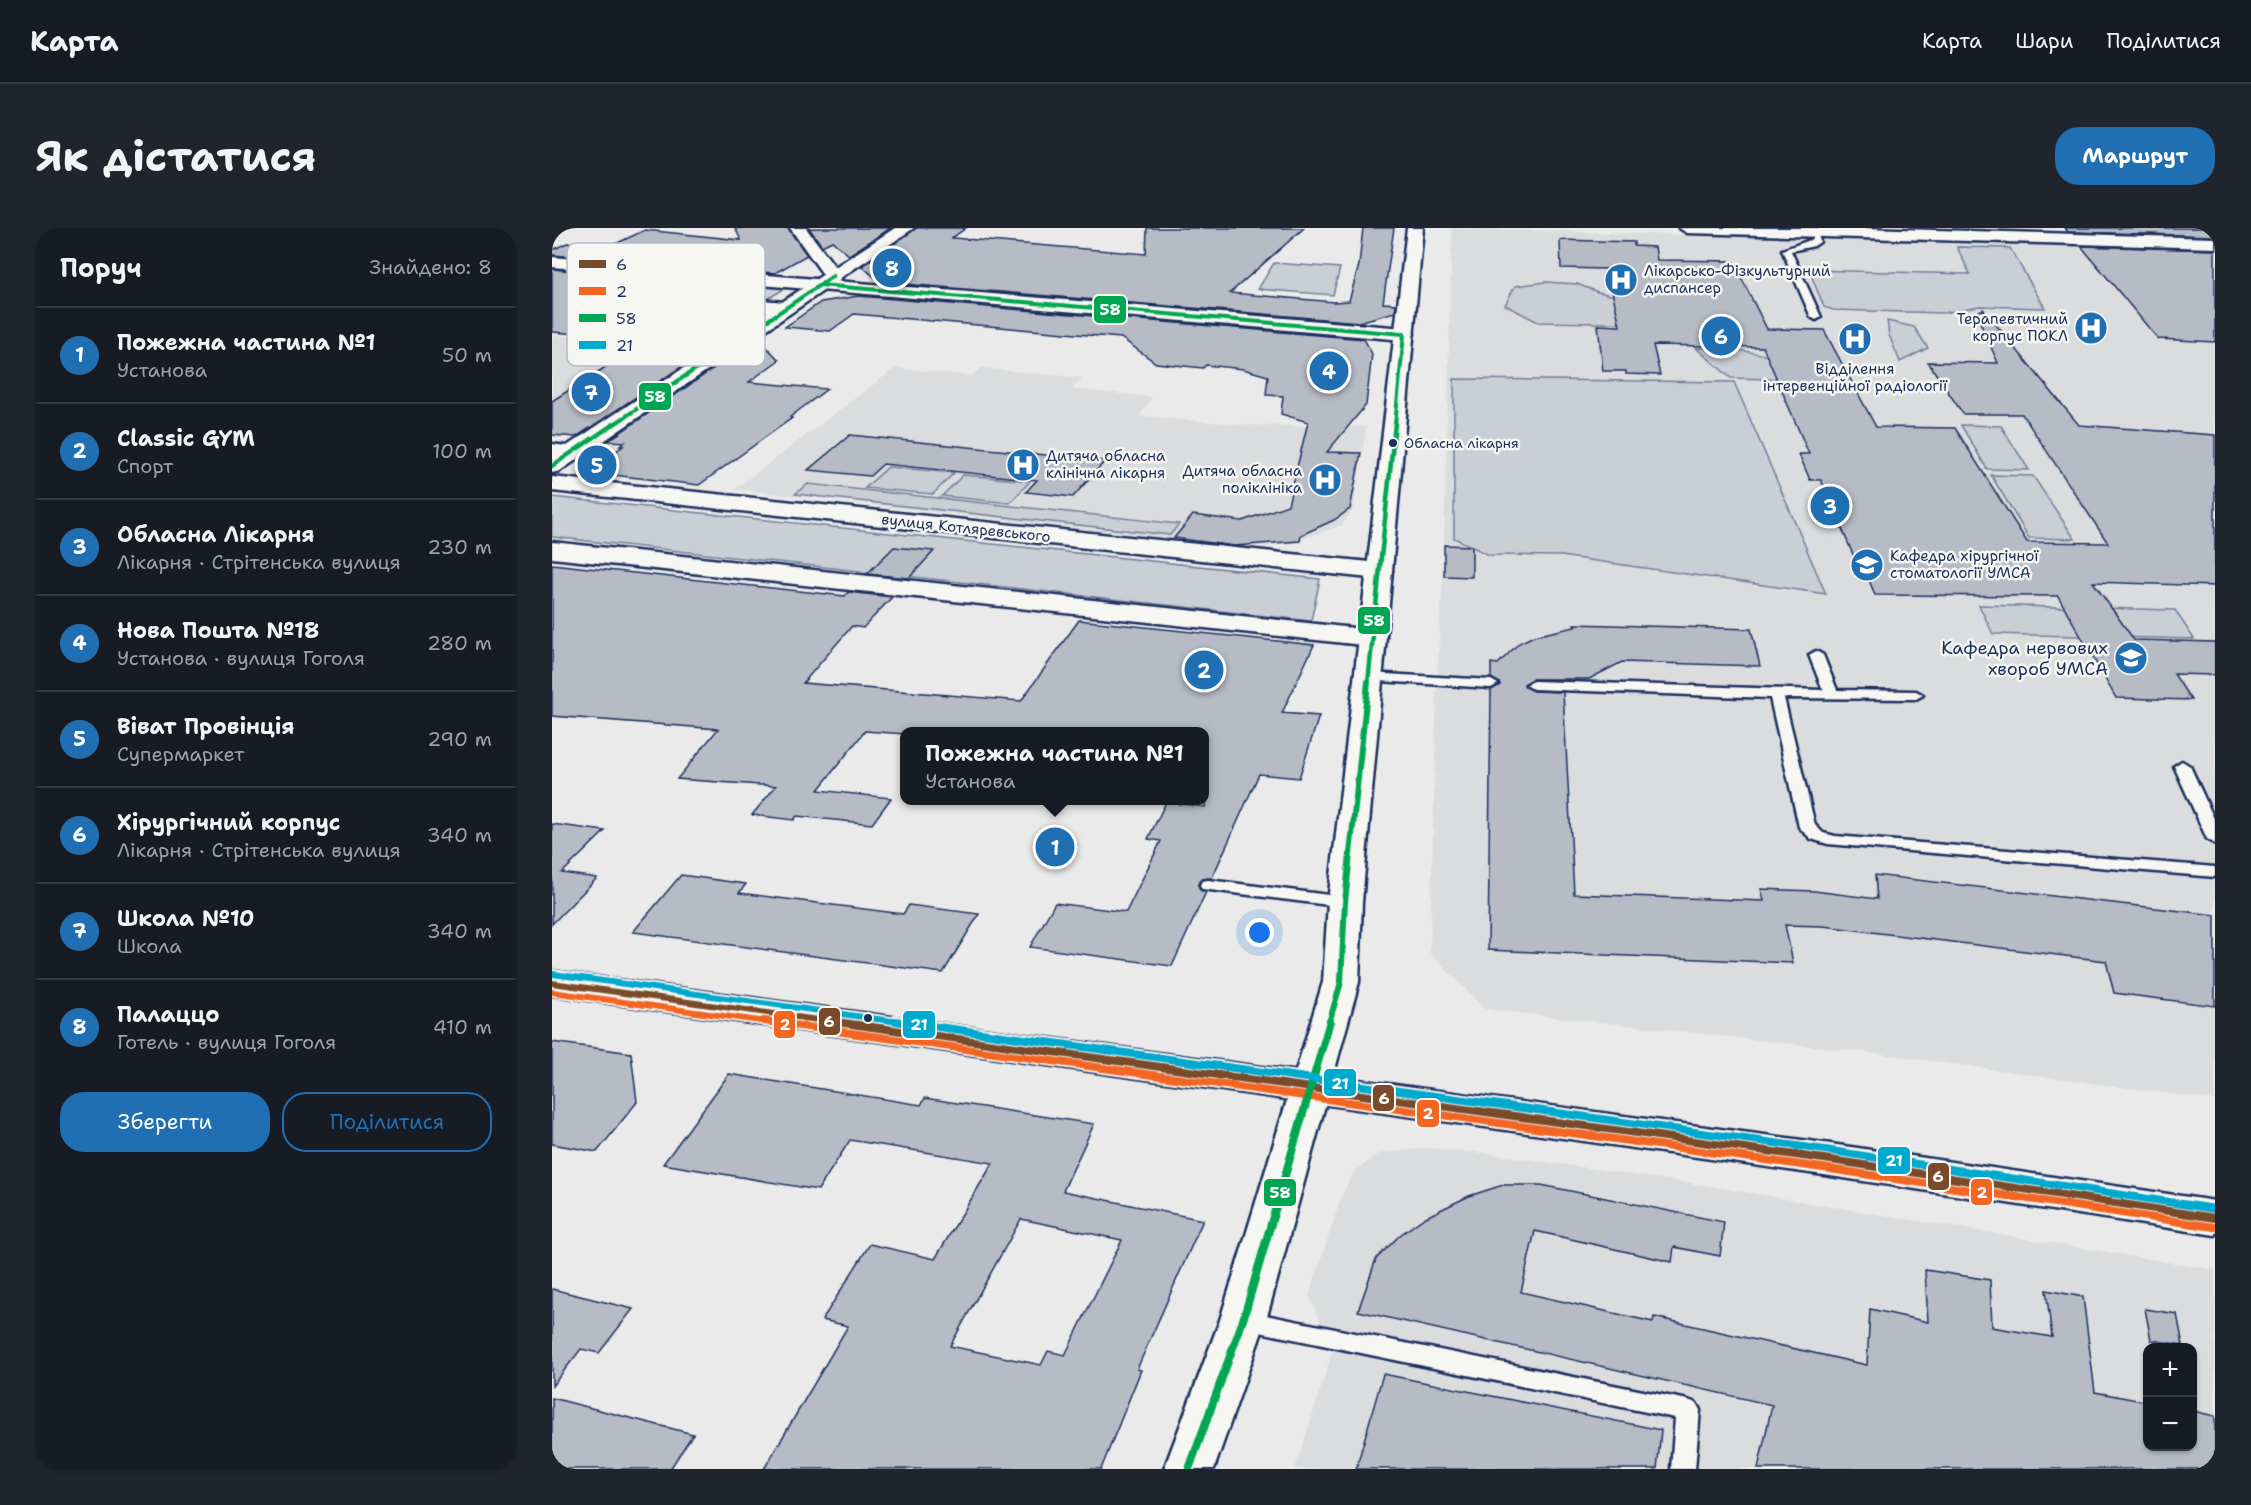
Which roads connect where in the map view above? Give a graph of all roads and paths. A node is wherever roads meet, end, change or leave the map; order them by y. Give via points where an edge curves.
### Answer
1 (798, 228) edge
2 (906, 228) edge
3 (1415, 228) edge
4 (1687, 228) edge
5 (1814, 232) junction
6 (1991, 232) edge
7 (2215, 243) edge
8 (552, 262) edge
9 (567, 263) edge
10 (567, 269) edge
11 (552, 277) edge
12 (765, 277) edge
13 (826, 281) junction
14 (765, 306) edge
15 (785, 308) junction
16 (1816, 317) dead end
17 (765, 321) edge
18 (1404, 334) junction
19 (695, 366) edge
20 (562, 452) edge
21 (552, 466) edge
22 (552, 484) edge
23 (552, 550) edge
24 (1380, 571) junction
25 (1372, 638) junction
26 (1816, 656) dead end
27 (1368, 677) junction
28 (1491, 684) dead end
29 (1533, 685) dead end
30 (1776, 694) junction
31 (1832, 694) junction
32 (1916, 695) dead end
33 (2182, 766) dead end
34 (2215, 839) edge
35 (2215, 872) edge
36 (1208, 885) dead end
37 (1345, 902) junction
38 (552, 983) edge
39 (1311, 1087) junction
40 (2215, 1218) edge
41 (1243, 1320) junction
42 (1189, 1469) edge
43 (1683, 1469) edge

1 - 13 street
2 - 13 street
3 - 18 street
4 - 5 street
5 - 6 street
5 - 16 lane via 1817,240 1811,244 1786,250
6 - 7 street
8 - 9 street
10 - 11 street
12 - 13 street
13 - 15 street
13 - 18 street
14 - 15 street
15 - 17 street
18 - 24 street
19 - 20 street
20 - 21 street
22 - 24 street, вулиця Котляревського
23 - 25 street
24 - 25 street
25 - 27 street
26 - 31 lane
27 - 28 lane
27 - 37 street
29 - 30 lane
30 - 31 lane
30 - 35 lane via 1807,827 1817,836 1834,841
31 - 32 lane
33 - 34 lane
36 - 37 lane
37 - 39 street via 1341,982
38 - 39 street
39 - 40 street
39 - 41 street
41 - 42 street
41 - 43 lane via 1688,1410

